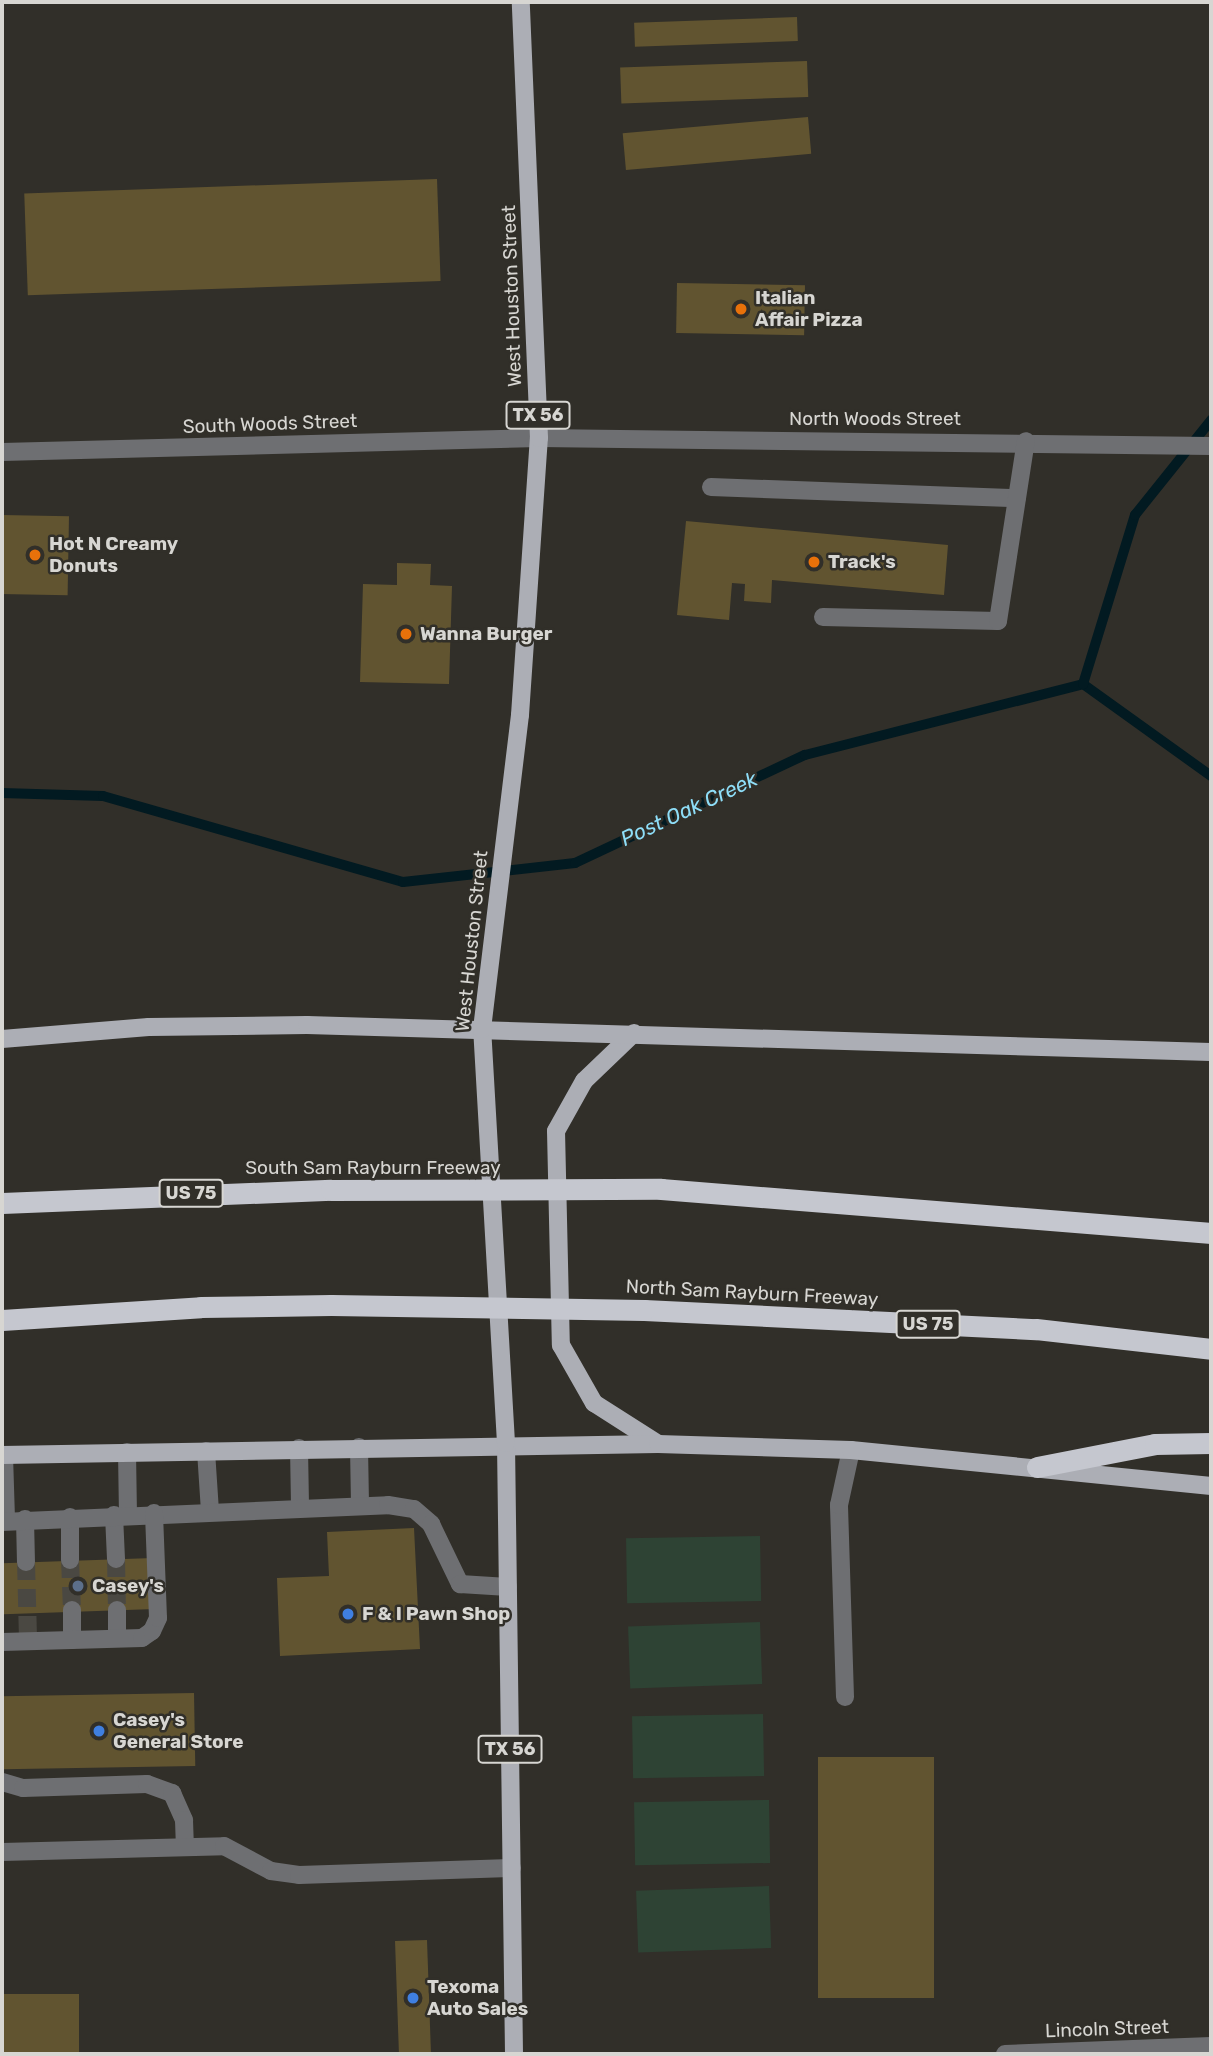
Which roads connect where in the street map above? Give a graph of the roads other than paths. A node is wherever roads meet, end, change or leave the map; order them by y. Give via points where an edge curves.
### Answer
1 (521, 2) edge
2 (539, 438) junction
3 (1026, 441) junction
4 (1211, 446) edge
5 (2, 452) edge
6 (711, 488) dead end
7 (1017, 498) junction
8 (823, 617) dead end
9 (482, 1029) junction
10 (634, 1033) junction
11 (2, 1039) edge
12 (1211, 1052) edge
13 (2, 1203) edge
14 (1211, 1233) edge
15 (2, 1320) edge
16 (1211, 1349) edge
17 (506, 1443) junction
18 (1211, 1443) edge
19 (658, 1444) junction
20 (359, 1447) junction
21 (299, 1448) junction
22 (851, 1450) junction
23 (206, 1451) junction
24 (127, 1452) junction
25 (3, 1455) edge
26 (1037, 1466) junction
27 (1211, 1486) edge
28 (360, 1506) junction
29 (300, 1508) junction
30 (210, 1511) junction
31 (154, 1513) junction
32 (121, 1515) junction
33 (70, 1517) junction
34 (25, 1519) junction
35 (4, 1521) edge
36 (116, 1559) tunnel mouth
37 (70, 1560) tunnel mouth
38 (26, 1562) tunnel mouth
39 (508, 1587) junction
40 (117, 1610) tunnel mouth
41 (72, 1611) tunnel mouth
42 (117, 1638) junction
43 (72, 1640) junction
44 (2, 1642) edge
45 (845, 1697) dead end
46 (2, 1782) edge
47 (185, 1847) junction
48 (2, 1852) edge
49 (512, 1868) junction
50 (1211, 2046) edge
51 (514, 2054) edge
52 (1005, 2054) edge

1 - 2 main road, West Houston Street / TX 56
2 - 3 street, North Woods Street
2 - 5 street, South Woods Street
2 - 9 main road, West Houston Street / TX 56 via 530,608
3 - 4 street, North Woods Street
3 - 7 street
6 - 7 street
7 - 8 street via 998,621
9 - 10 main road
9 - 11 main road via 149,1027
9 - 17 main road, West Houston Street / TX 56
10 - 12 main road
10 - 19 main road via 584,1081 556,1131 561,1345 594,1403
13 - 14 highway, South Sam Rayburn Freeway / US 75, bridge via 331,1190 660,1189
15 - 16 highway, North Sam Rayburn Freeway / US 75, bridge via 201,1307 643,1310 1036,1329
17 - 19 main road
17 - 20 main road
17 - 39 main road, West Houston Street / TX 56
18 - 26 highway via 1155,1444
19 - 22 main road
20 - 21 main road
20 - 28 street
21 - 23 main road
21 - 29 street
22 - 26 main road
22 - 45 street via 839,1505
23 - 24 main road
23 - 30 street
24 - 25 main road
24 - 32 street
25 - 35 street
26 - 27 main road
28 - 29 street
28 - 39 street via 414,1509 431,1524 460,1584
29 - 30 street
30 - 31 street
31 - 32 street
31 - 42 street via 158,1618 142,1638
32 - 33 street
32 - 36 street
33 - 34 street
33 - 37 street
34 - 35 street
34 - 38 street
39 - 49 main road, West Houston Street / TX 56
40 - 42 street
41 - 43 street
42 - 43 street
43 - 44 street
46 - 47 street via 23,1788 148,1784 172,1793 184,1820
47 - 48 street
47 - 49 street via 224,1846 271,1871 299,1875
49 - 51 main road, West Houston Street / TX 56
50 - 52 street, Lincoln Street

